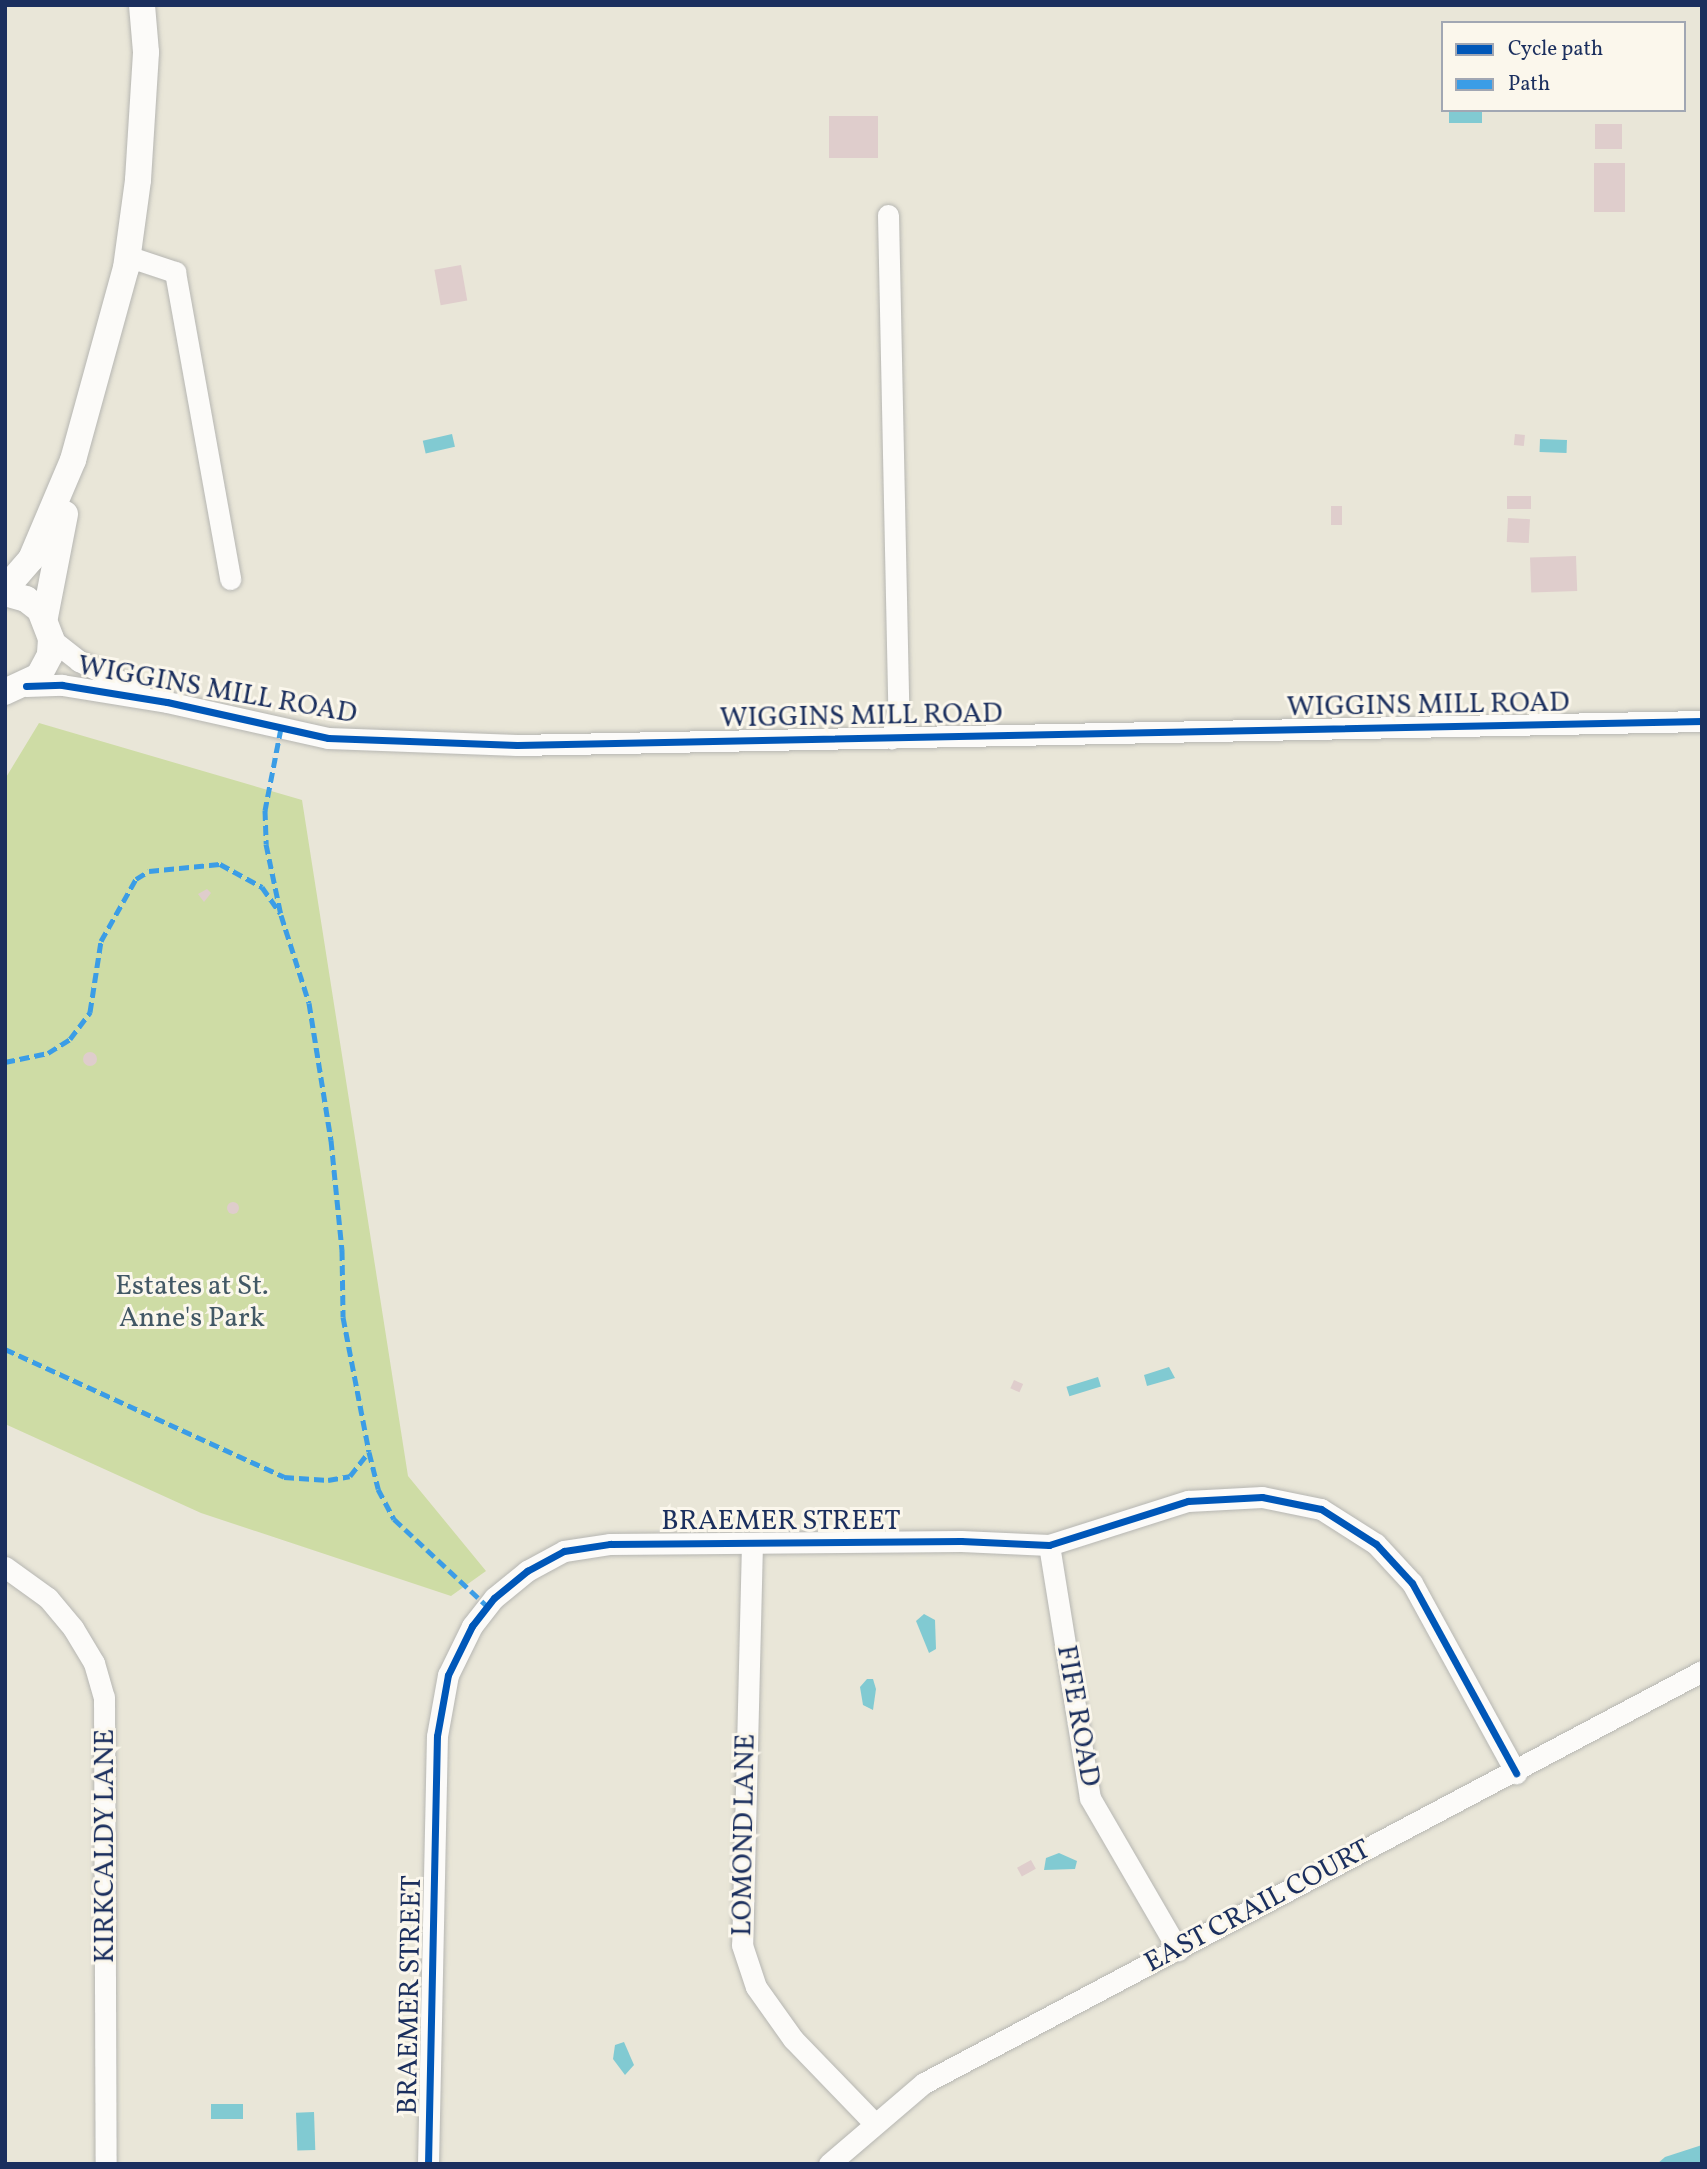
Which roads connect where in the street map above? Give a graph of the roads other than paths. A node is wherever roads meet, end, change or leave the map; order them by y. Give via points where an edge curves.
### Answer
1 (142, 5) edge
2 (887, 215) dead end
3 (127, 256) junction
4 (73, 460) junction
5 (230, 579) dead end
6 (5, 591) edge
7 (48, 628) junction
8 (16, 689) edge
9 (167, 702) junction
10 (1702, 721) edge
11 (892, 738) junction
12 (751, 1543) junction
13 (1049, 1545) junction
14 (5, 1567) edge
15 (1702, 1671) edge
16 (1516, 1773) junction
17 (1178, 1950) junction
18 (874, 2123) junction
19 (106, 2164) edge
20 (428, 2164) edge
21 (829, 2164) edge

1 - 3 main road via 146,52 138,180
2 - 11 street via 898,707
3 - 4 main road
3 - 5 street via 175,272
4 - 6 main road via 31,559
4 - 7 main road
6 - 7 main road via 26,599
7 - 8 main road via 47,662
7 - 9 street, WIGGINS MILL ROAD via 98,672
8 - 9 street, WIGGINS MILL ROAD via 62,685
9 - 11 street, WIGGINS MILL ROAD via 328,738 517,745
10 - 11 street, WIGGINS MILL ROAD
12 - 13 street, BRAEMER STREET
12 - 18 street, LOMOND LANE via 742,1945 756,1987 793,2039
12 - 20 street, BRAEMER STREET via 610,1544 564,1551 527,1571 494,1598 472,1626 448,1675 437,1736
13 - 16 street, BRAEMER STREET via 1188,1501 1262,1497 1321,1509 1376,1544 1412,1583
13 - 17 street, FIFE ROAD via 1090,1798
14 - 19 street, KIRKCALDY LANE via 48,1598 72,1628 94,1663 104,1697
15 - 16 street, EAST CRAIL COURT
16 - 17 street, EAST CRAIL COURT
17 - 18 street, EAST CRAIL COURT via 924,2083
18 - 21 street, EAST CRAIL COURT

